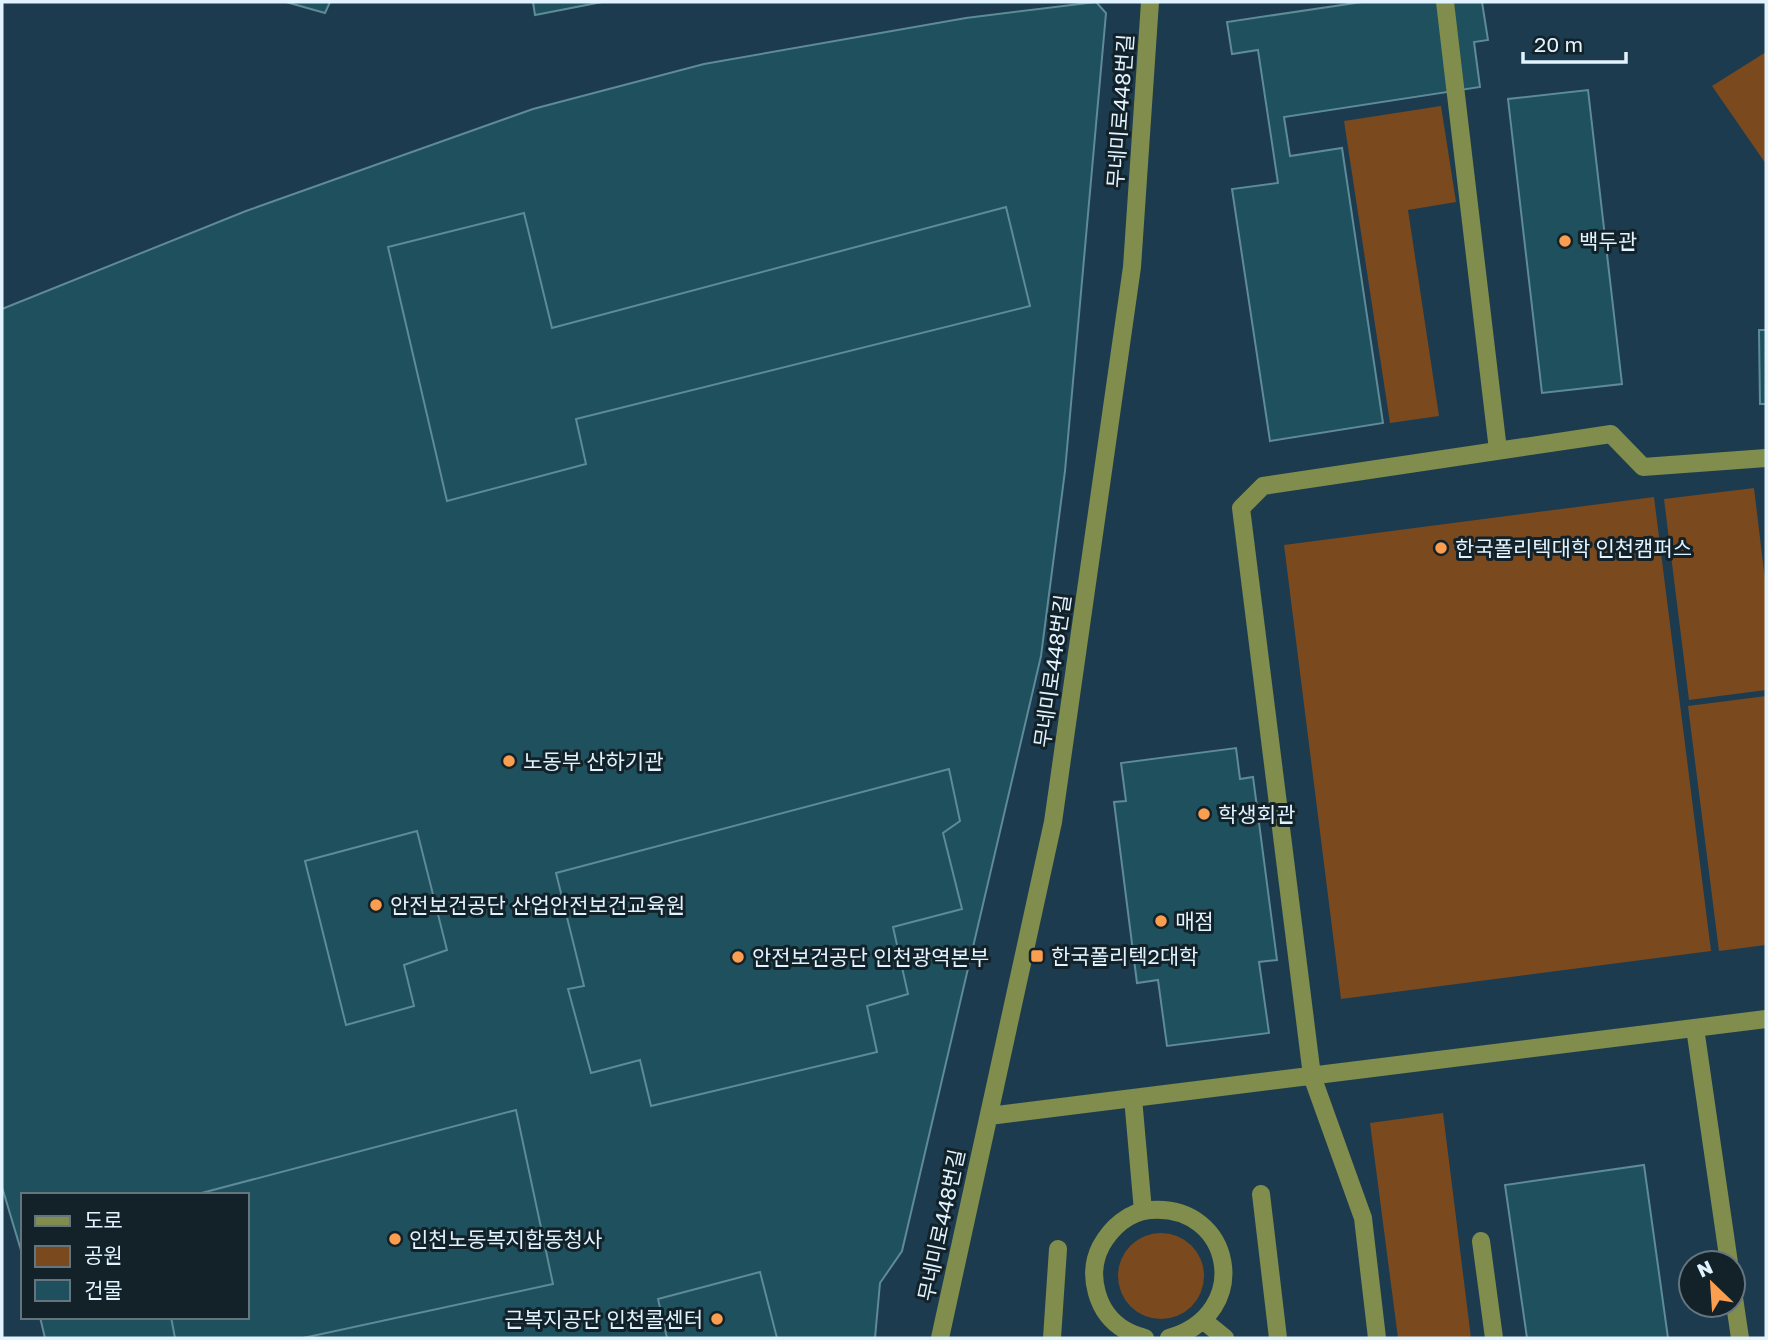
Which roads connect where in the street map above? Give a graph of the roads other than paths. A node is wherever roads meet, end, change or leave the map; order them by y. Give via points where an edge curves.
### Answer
1 (1150, 2) edge
2 (1445, 2) edge
3 (1498, 450) junction
4 (1766, 458) edge
5 (1766, 1019) edge
6 (1695, 1028) junction
7 (1312, 1076) junction
8 (1133, 1098) junction
9 (989, 1116) junction
10 (1261, 1195) dead end
11 (1143, 1211) junction
12 (1481, 1241) dead end
13 (1727, 1249) edge
14 (1058, 1250) dead end
15 (1737, 1319) edge
16 (1204, 1321) junction
17 (1121, 1334) edge
18 (940, 1338) edge
19 (1052, 1338) edge
20 (1145, 1338) edge
21 (1169, 1338) edge
22 (1225, 1338) edge
23 (1278, 1338) edge
24 (1377, 1338) edge
25 (1494, 1338) edge
26 (1740, 1338) edge

1 - 9 street, 무네미로448번길 via 1132,267 1057,796
2 - 3 street
3 - 4 street via 1611,434 1643,467
3 - 7 street via 1263,486 1241,508
5 - 6 street
6 - 7 street
6 - 13 street
7 - 8 street
7 - 24 street via 1363,1218
8 - 9 street
8 - 11 street
9 - 18 street, 무네미로448번길
10 - 23 street
11 - 16 street via 1164,1209 1185,1215 1203,1226 1216,1243 1224,1284
11 - 17 street via 1124,1219 1107,1235 1097,1254 1094,1276 1098,1297
12 - 25 street
14 - 19 street
15 - 26 street
16 - 21 street
16 - 22 street
17 - 20 street

